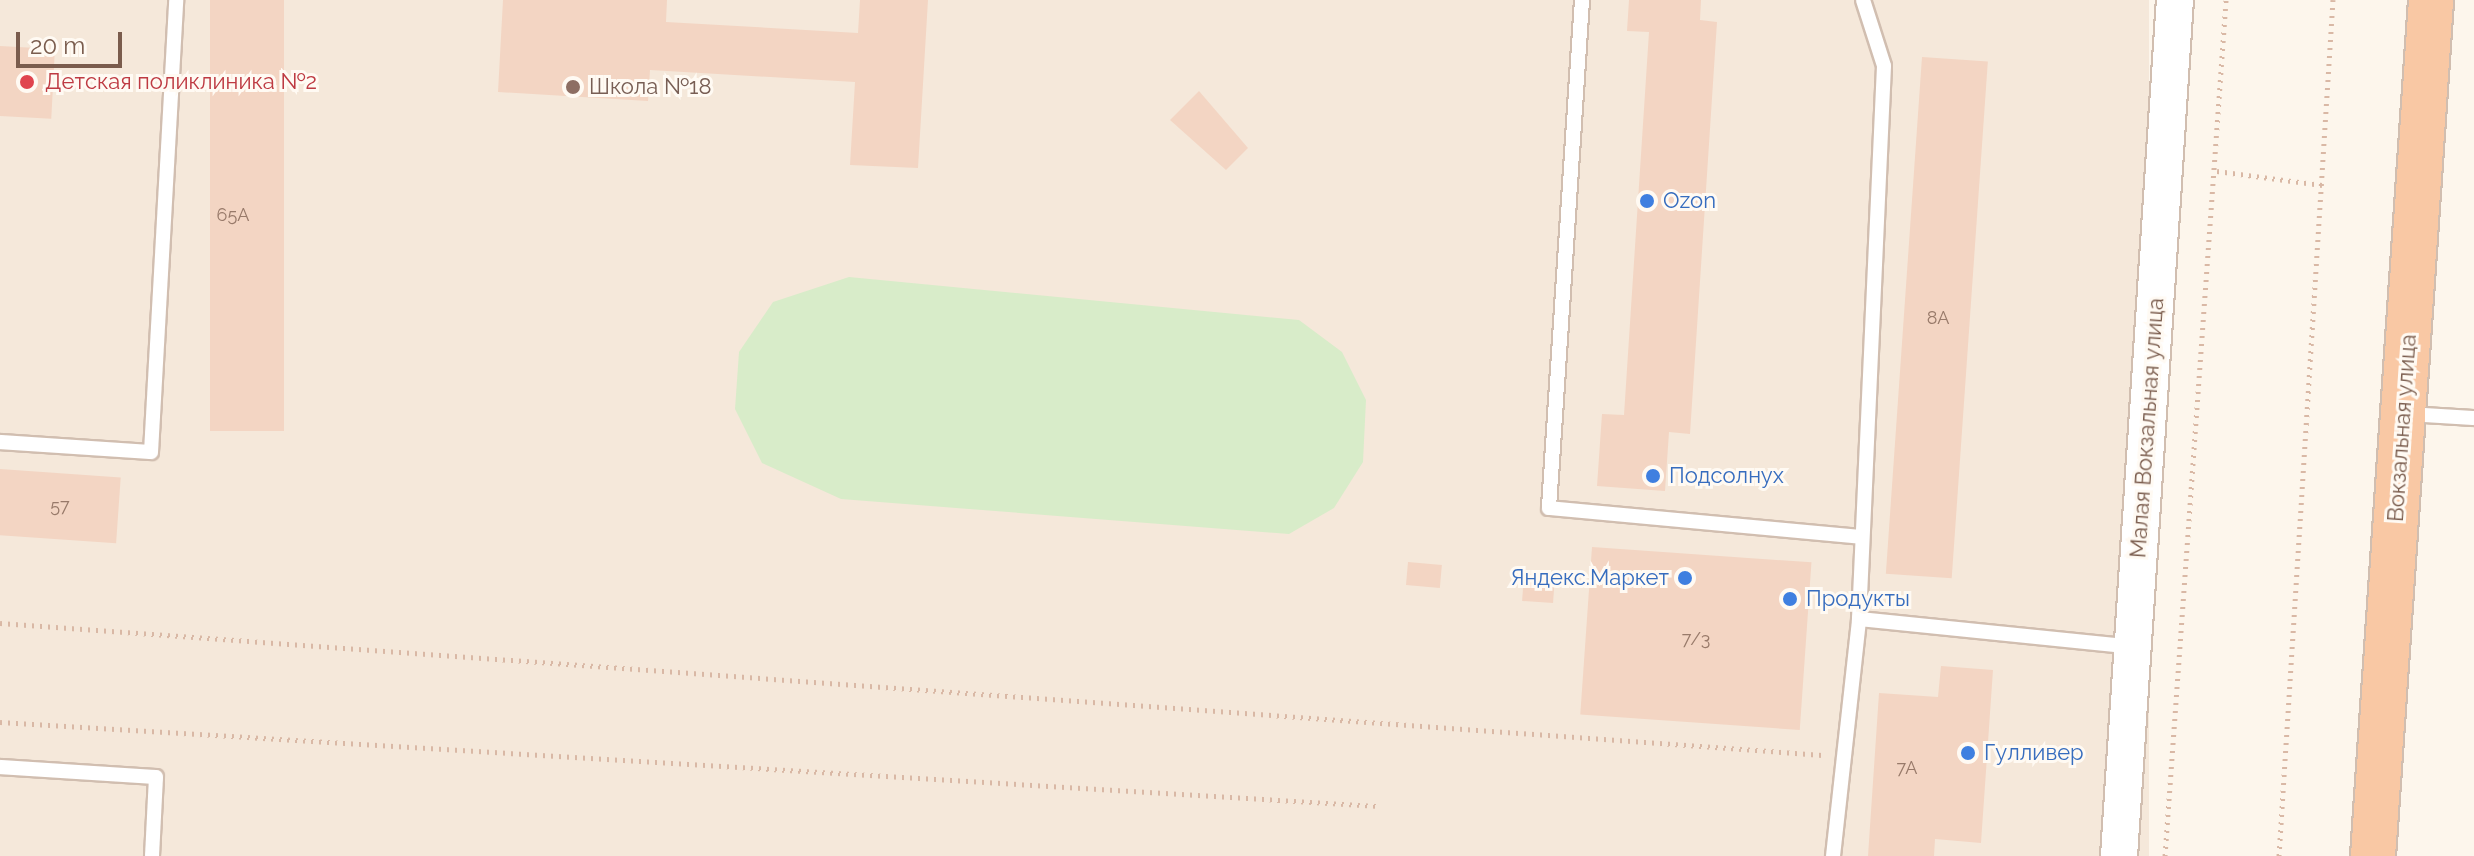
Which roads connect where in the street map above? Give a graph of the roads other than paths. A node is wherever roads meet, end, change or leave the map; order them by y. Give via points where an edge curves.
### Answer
1 (176, 0) edge
2 (1582, 0) edge
3 (1863, 0) edge
4 (2175, 0) edge
5 (2431, 0) edge
6 (2403, 414) junction
7 (2474, 418) edge
8 (0, 442) edge
9 (1862, 537) junction
10 (1859, 619) junction
11 (2133, 647) junction
12 (0, 767) edge
13 (152, 856) edge
14 (1833, 856) edge
15 (2119, 856) edge
16 (2373, 856) edge

1 - 8 lane via 151,452
2 - 9 lane via 1549,508
3 - 9 lane via 1884,66
4 - 11 street, Малая Вокзальная улица
5 - 6 highway, Вокзальная улица
6 - 7 lane
6 - 16 highway, Вокзальная улица
9 - 10 lane
10 - 11 lane
10 - 14 lane
11 - 15 street, Малая Вокзальная улица
12 - 13 lane via 156,777

